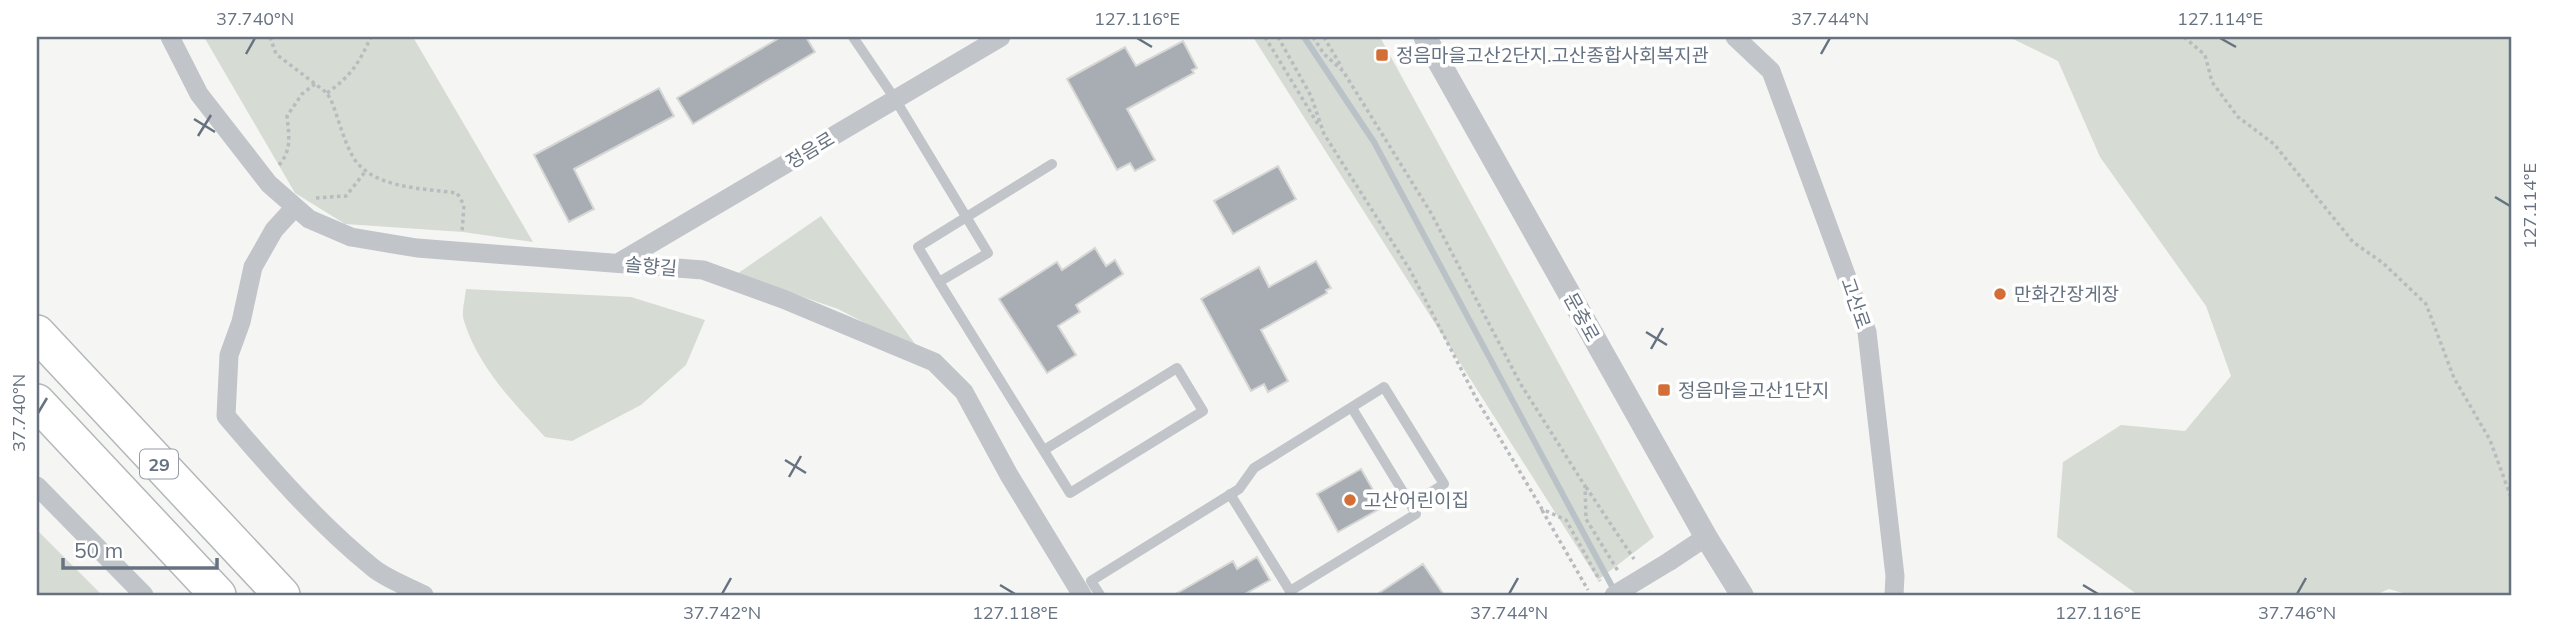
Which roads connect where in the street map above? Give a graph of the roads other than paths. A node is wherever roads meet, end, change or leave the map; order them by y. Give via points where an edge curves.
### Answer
1 (170, 37) edge
2 (853, 37) edge
3 (1001, 37) edge
4 (1425, 37) edge
5 (1735, 37) edge
6 (895, 99) junction
7 (1052, 164) dead end
8 (295, 207) junction
9 (967, 217) junction
10 (618, 262) junction
11 (939, 282) junction
12 (37, 333) edge
13 (37, 402) edge
14 (1352, 408) junction
15 (1044, 450) junction
16 (37, 486) edge
17 (1230, 494) junction
18 (1411, 505) junction
19 (1706, 537) junction
20 (1608, 590) edge
21 (1290, 593) edge
22 (145, 595) edge
23 (218, 595) edge
24 (282, 595) edge
25 (424, 595) edge
26 (1082, 595) edge
27 (1100, 595) edge
28 (1742, 595) edge
29 (1894, 595) edge

1 - 8 street, 솔향길 via 199,94 269,184
2 - 6 lane
3 - 6 street, 정음로
4 - 19 street, 문충로
5 - 29 street, 고산로 via 1771,71 1867,332
6 - 9 lane
6 - 10 street, 정음로
7 - 9 lane
8 - 10 street, 솔향길 via 309,219 351,237 417,248
8 - 25 street via 274,230 253,267 229,355 226,416 269,466 374,569
9 - 11 lane via 918,247
9 - 11 lane via 988,253
10 - 26 street, 솔향길 via 703,271 934,362 964,392
11 - 15 lane
12 - 24 highway, 29
13 - 23 highway, 29
14 - 17 lane via 1254,468
14 - 18 lane
14 - 18 lane via 1384,387 1444,484
15 - 15 lane via 1070,493 1203,411 1177,368
16 - 22 street
17 - 21 lane
17 - 27 lane via 1091,581
18 - 21 lane via 1416,514
19 - 20 street, bridge via 1670,561
19 - 28 street, 문충로

